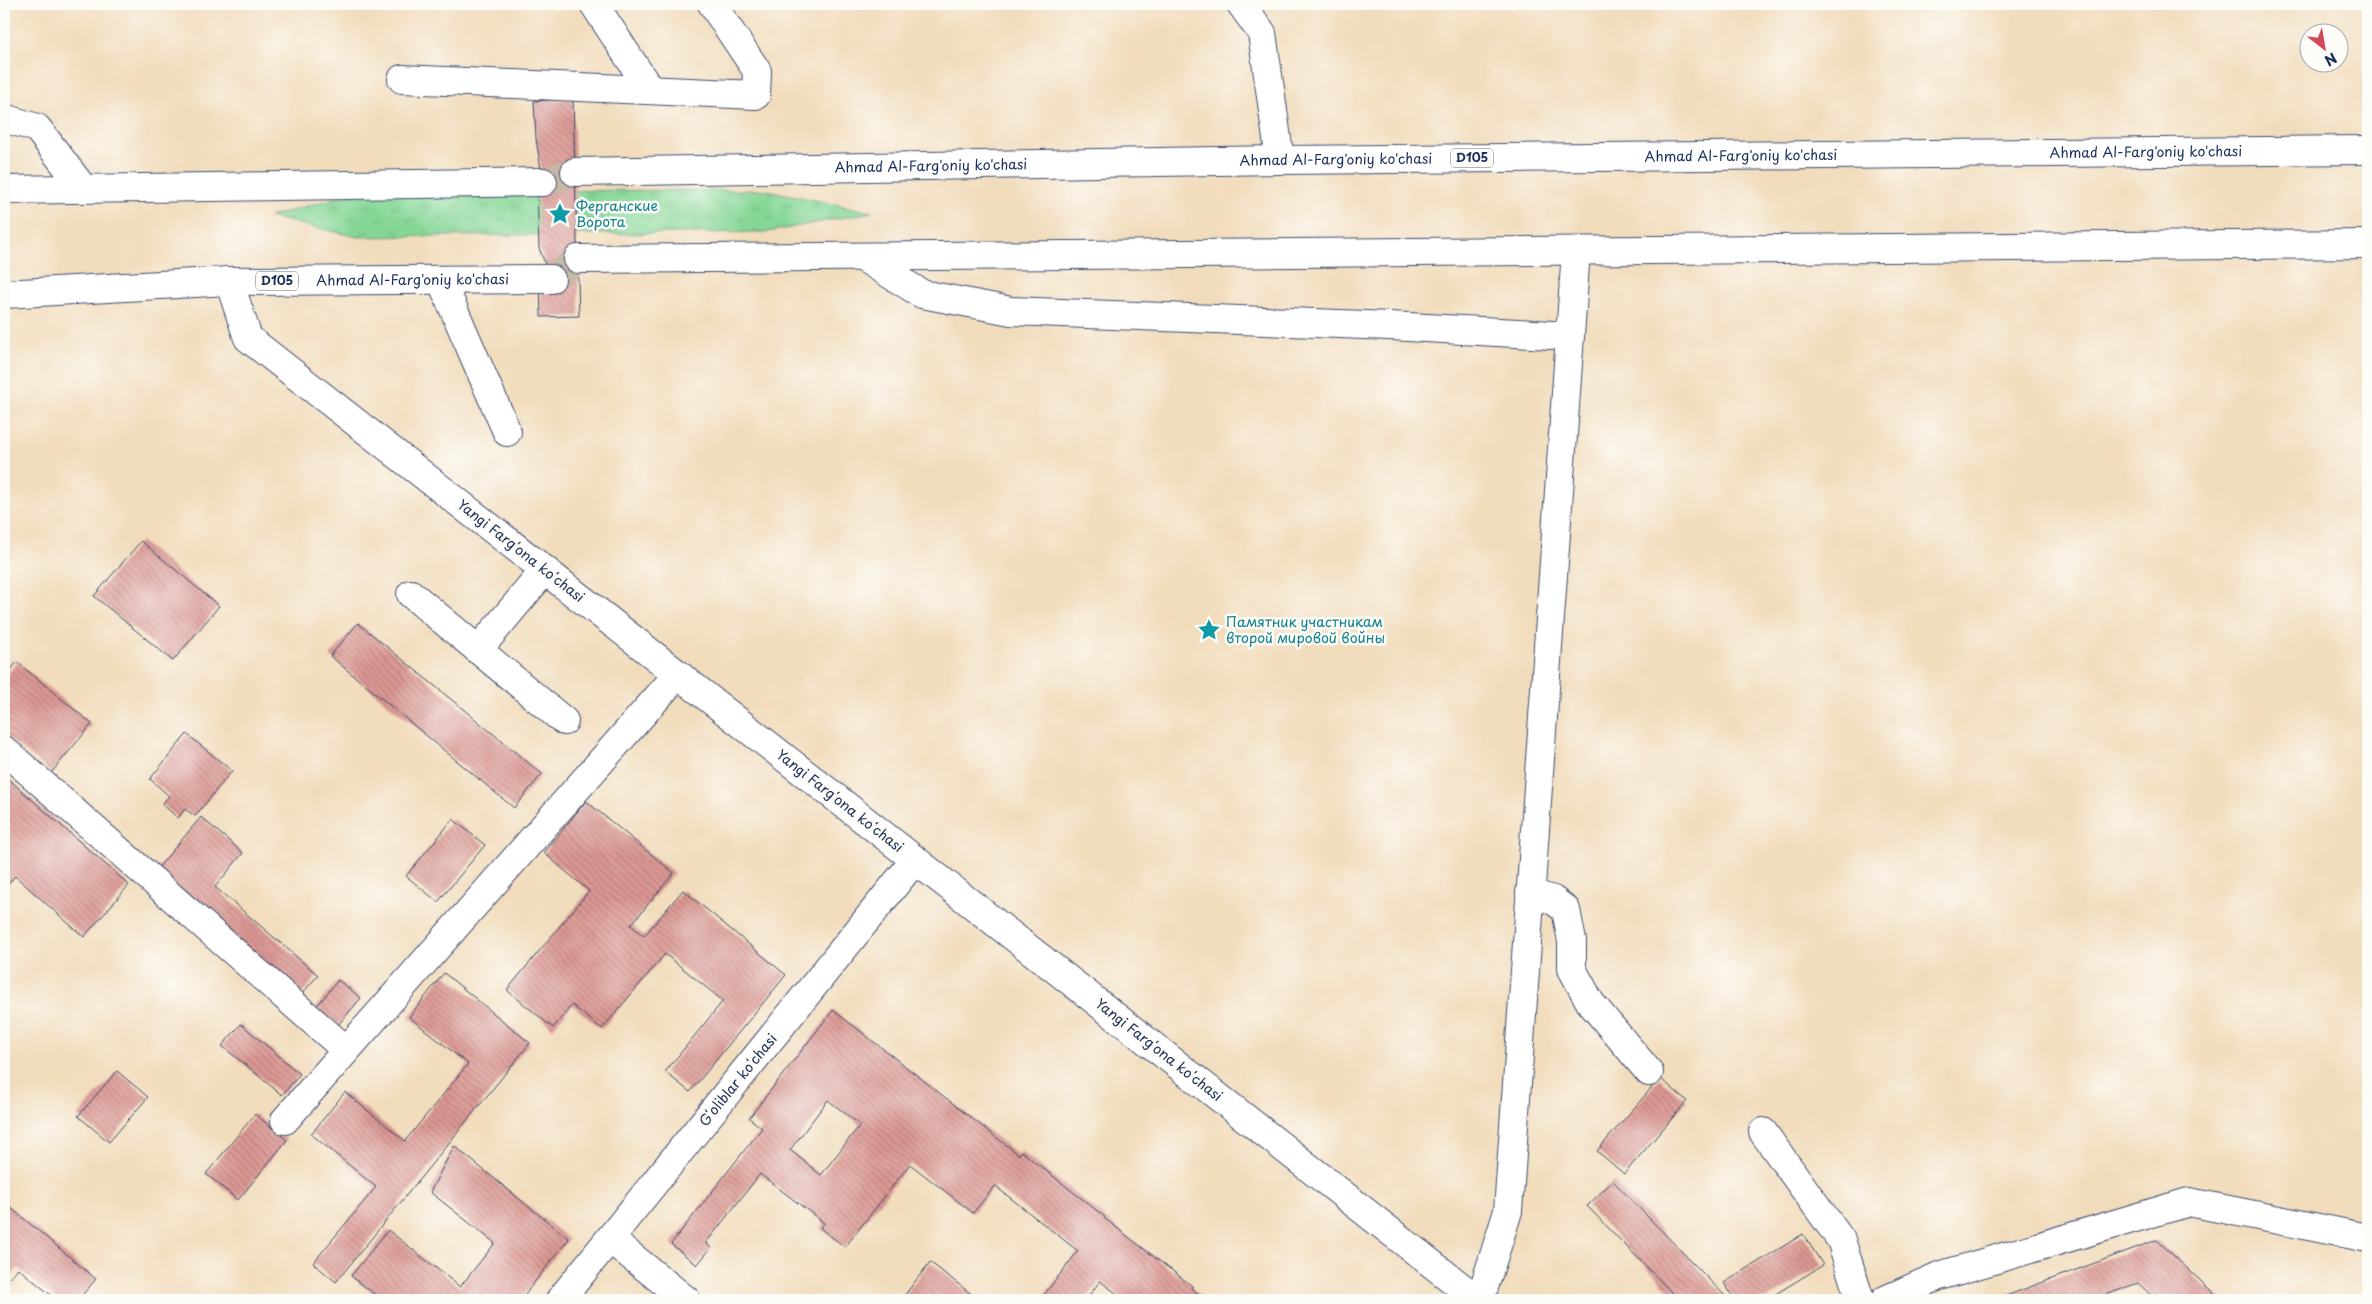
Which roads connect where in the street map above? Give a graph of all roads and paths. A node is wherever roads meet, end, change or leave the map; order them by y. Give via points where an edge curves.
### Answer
1 (594, 4) edge
2 (712, 4) edge
3 (1241, 4) edge
4 (402, 79) dead end
5 (650, 90) junction
6 (4, 118) edge
7 (2368, 150) edge
8 (1280, 160) junction
9 (575, 172) tunnel mouth
10 (543, 182) tunnel mouth
11 (83, 188) junction
12 (4, 190) edge
13 (2368, 244) edge
14 (1576, 251) junction
15 (862, 257) junction
16 (578, 259) tunnel mouth
17 (550, 279) tunnel mouth
18 (441, 280) junction
19 (229, 281) junction
20 (4, 294) edge
21 (1570, 336) junction
22 (507, 432) dead end
23 (545, 570) junction
24 (411, 594) dead end
25 (478, 650) junction
26 (678, 674) junction
27 (564, 721) dead end
28 (4, 750) edge
29 (915, 860) junction
30 (1530, 893) junction
31 (346, 1050) junction
32 (1649, 1072) dead end
33 (285, 1120) dead end
34 (1763, 1132) dead end
35 (2368, 1238) edge
36 (610, 1239) junction
37 (560, 1300) edge
38 (686, 1300) edge
39 (1479, 1300) edge
40 (1860, 1300) edge
41 (1885, 1300) edge

1 - 5 main road
2 - 5 main road via 757,72 756,95
3 - 8 main road via 1262,33
4 - 5 main road
6 - 11 main road via 37,128
7 - 8 main road, Ahmad Al-Farg'oniy ko'chasi / D105
8 - 9 main road, Ahmad Al-Farg'oniy ko'chasi / D105
10 - 11 main road
11 - 12 main road
13 - 14 main road
14 - 15 main road
14 - 21 main road
15 - 16 main road
15 - 21 main road via 922,294 1011,311
17 - 18 main road, Ahmad Al-Farg'oniy ko'chasi / D105
18 - 19 main road, Ahmad Al-Farg'oniy ko'chasi / D105
18 - 22 main road
19 - 20 main road, Ahmad Al-Farg'oniy ko'chasi / D105
19 - 23 main road, Yangi Fargʻona koʻchasi via 248,338
21 - 30 main road
23 - 25 main road
23 - 26 main road, Yangi Fargʻona koʻchasi
24 - 25 main road
25 - 27 main road
26 - 29 main road, Yangi Fargʻona koʻchasi
26 - 31 main road
28 - 31 main road
29 - 36 main road, Gʻoliblar koʻchasi
29 - 39 main road, Yangi Fargʻona koʻchasi
30 - 32 main road via 1552,900 1566,910 1572,941 1572,969 1590,1002
30 - 39 main road via 1508,1211
31 - 33 main road
34 - 40 main road via 1841,1240
35 - 41 main road via 2189,1202 1939,1276
36 - 37 main road, Gʻoliblar koʻchasi
36 - 38 main road

